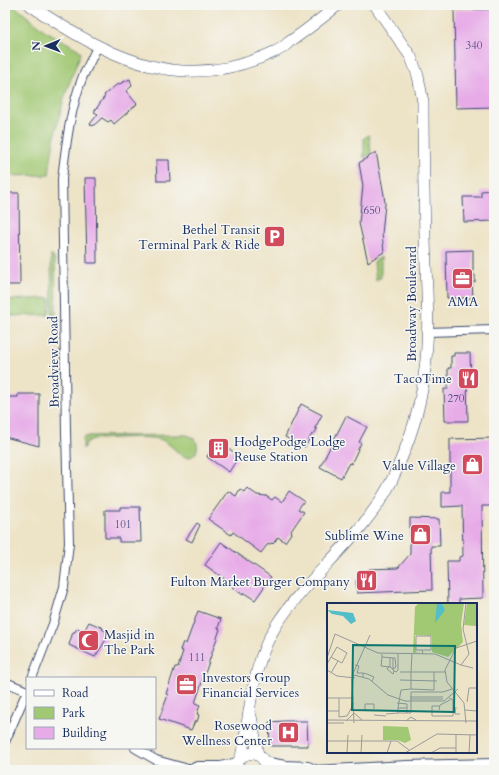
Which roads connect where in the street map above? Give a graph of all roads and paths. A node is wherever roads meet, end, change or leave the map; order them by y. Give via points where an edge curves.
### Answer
1 (30, 5) edge
2 (338, 5) edge
3 (375, 5) edge
4 (98, 46) junction
5 (494, 330) edge
6 (427, 332) junction
7 (32, 677) edge
8 (5, 682) edge
9 (26, 691) edge
10 (26, 693) edge
11 (250, 708) junction
12 (5, 742) edge
13 (137, 749) edge
14 (263, 762) edge
15 (238, 763) edge
16 (494, 763) edge
17 (191, 770) edge
18 (315, 770) edge

1 - 4 street
2 - 4 street via 308,30 275,52 243,64 211,70 156,68
3 - 6 street, Broadway Boulevard via 411,57 423,102
4 - 7 street, Broadview Road via 75,101 62,179 69,543 64,587
5 - 6 street
6 - 11 street, Broadway Boulevard via 425,374 420,401 402,458 391,482 355,535 293,603 277,625 262,653
8 - 9 street
10 - 12 street
11 - 14 street, Broadway Boulevard
11 - 15 street, Broadway Boulevard
13 - 17 street via 156,760
14 - 15 street via 248,754
14 - 18 street via 308,766
15 - 17 street via 197,766
16 - 18 street

